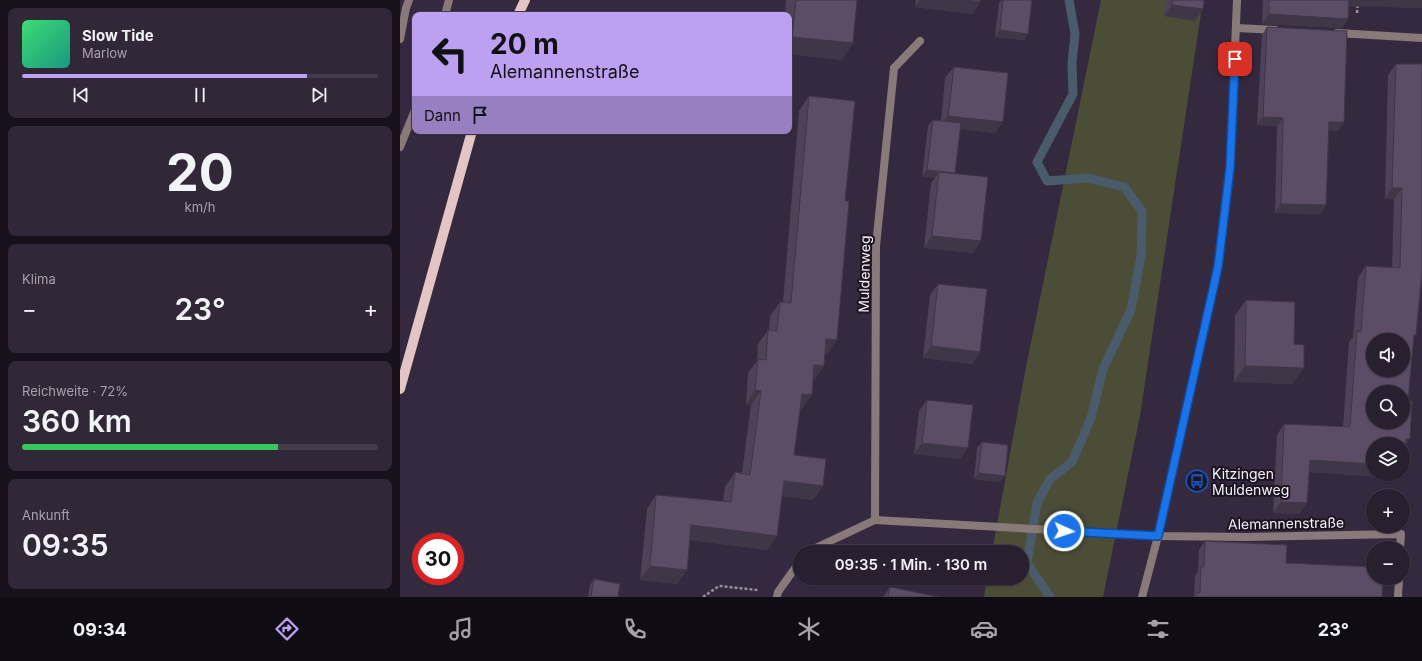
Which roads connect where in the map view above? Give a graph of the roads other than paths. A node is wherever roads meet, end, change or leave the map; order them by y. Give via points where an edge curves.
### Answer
1 (409, 0) edge
2 (449, 0) edge
3 (525, 0) edge
4 (1237, 0) edge
5 (446, 12) edge
6 (519, 12) edge
7 (1236, 28) junction
8 (1281, 31) edge
9 (1326, 33) edge
10 (1422, 38) edge
11 (400, 39) edge
12 (920, 41) dead end
13 (412, 117) edge
14 (471, 134) edge
15 (400, 147) edge
16 (400, 389) edge
17 (875, 520) junction
18 (1158, 536) junction
19 (1400, 541) edge
20 (822, 545) edge
21 (793, 572) edge
22 (1399, 585) edge
23 (778, 594) edge
24 (1142, 597) edge
25 (1398, 597) edge

1 - 11 street
2 - 5 street
3 - 6 main road
4 - 7 street
7 - 8 street
7 - 18 street via 1230,168 1218,267
9 - 10 street
12 - 17 street, Muldenweg via 894,68 876,246
13 - 15 street
14 - 16 main road
17 - 18 street
17 - 20 street
18 - 19 street, Alemannenstraße via 1401,534
18 - 24 street
21 - 23 street
22 - 25 street

